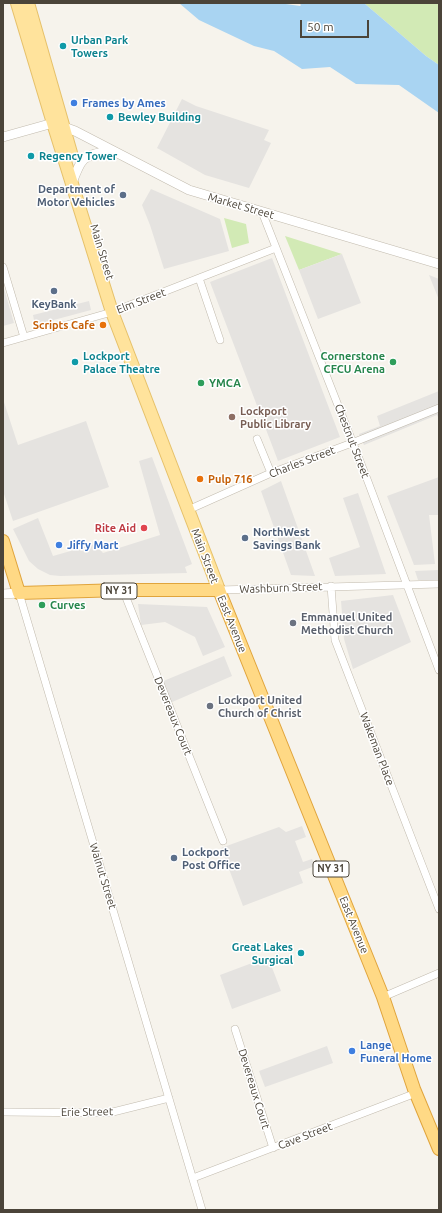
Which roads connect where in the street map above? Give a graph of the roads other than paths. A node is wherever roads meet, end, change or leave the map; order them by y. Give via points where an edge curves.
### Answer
1 (17, 3) edge
2 (28, 3) edge
3 (58, 125) junction
4 (3, 137) edge
5 (110, 150) junction
6 (76, 171) junction
7 (72, 183) junction
8 (262, 212) junction
9 (276, 248) junction
10 (439, 264) edge
11 (3, 267) edge
12 (199, 278) junction
13 (116, 310) junction
14 (24, 337) junction
15 (220, 340) dead end
16 (3, 343) edge
17 (439, 408) edge
18 (257, 439) dead end
19 (352, 443) junction
20 (271, 473) junction
21 (191, 509) junction
22 (3, 541) edge
23 (406, 584) junction
24 (439, 584) edge
25 (331, 586) junction
26 (123, 590) junction
27 (219, 590) junction
28 (19, 593) junction
29 (3, 594) edge
30 (439, 670) edge
31 (223, 841) dead end
32 (439, 909) edge
33 (439, 973) edge
34 (383, 997) junction
35 (235, 1029) dead end
36 (416, 1093) junction
37 (169, 1098) junction
38 (3, 1112) edge
39 (273, 1148) junction
40 (439, 1149) edge
41 (193, 1178) junction
42 (202, 1210) edge

1 - 3 main road, Main Street
2 - 3 main road, Main Street
3 - 4 street
3 - 5 street, Market Street
3 - 6 main road, Main Street
3 - 7 main road, Main Street
5 - 6 street via 86,156
5 - 8 street, Market Street via 189,190
6 - 7 street
6 - 13 main road, Main Street
7 - 13 main road, Main Street
8 - 9 street, Chestnut Street
8 - 10 street, Market Street
9 - 12 street, Elm Street
9 - 19 street, Chestnut Street
11 - 14 street
12 - 13 street, Elm Street
12 - 15 street
13 - 14 street, Elm Street
13 - 21 main road, Main Street
14 - 16 street, Elm Street
17 - 19 street, Charles Street
18 - 20 street
19 - 20 street, Charles Street
19 - 23 street, Chestnut Street
20 - 21 street, Charles Street
21 - 27 main road, Main Street
22 - 28 highway, Walnut Street
23 - 24 street, Washburn Street
23 - 25 street, Washburn Street
23 - 30 street, Chestnut Street
25 - 27 street, Washburn Street
25 - 32 street, Wakeman Place via 335,640
26 - 27 highway, Washburn Street / NY 31
26 - 28 highway, Washburn Street / NY 31
26 - 31 street, Devereaux Court
27 - 34 highway, East Avenue / NY 31
28 - 29 street, Washburn Street
28 - 37 street, Walnut Street
33 - 34 street
34 - 36 highway, East Avenue / NY 31
35 - 39 street, Devereaux Court
36 - 39 street, Cave Street
36 - 40 highway, East Avenue / NY 31
37 - 38 street, Erie Street via 109,1114
37 - 41 street, Walnut Street
39 - 41 street, Cave Street
41 - 42 street, Walnut Street

